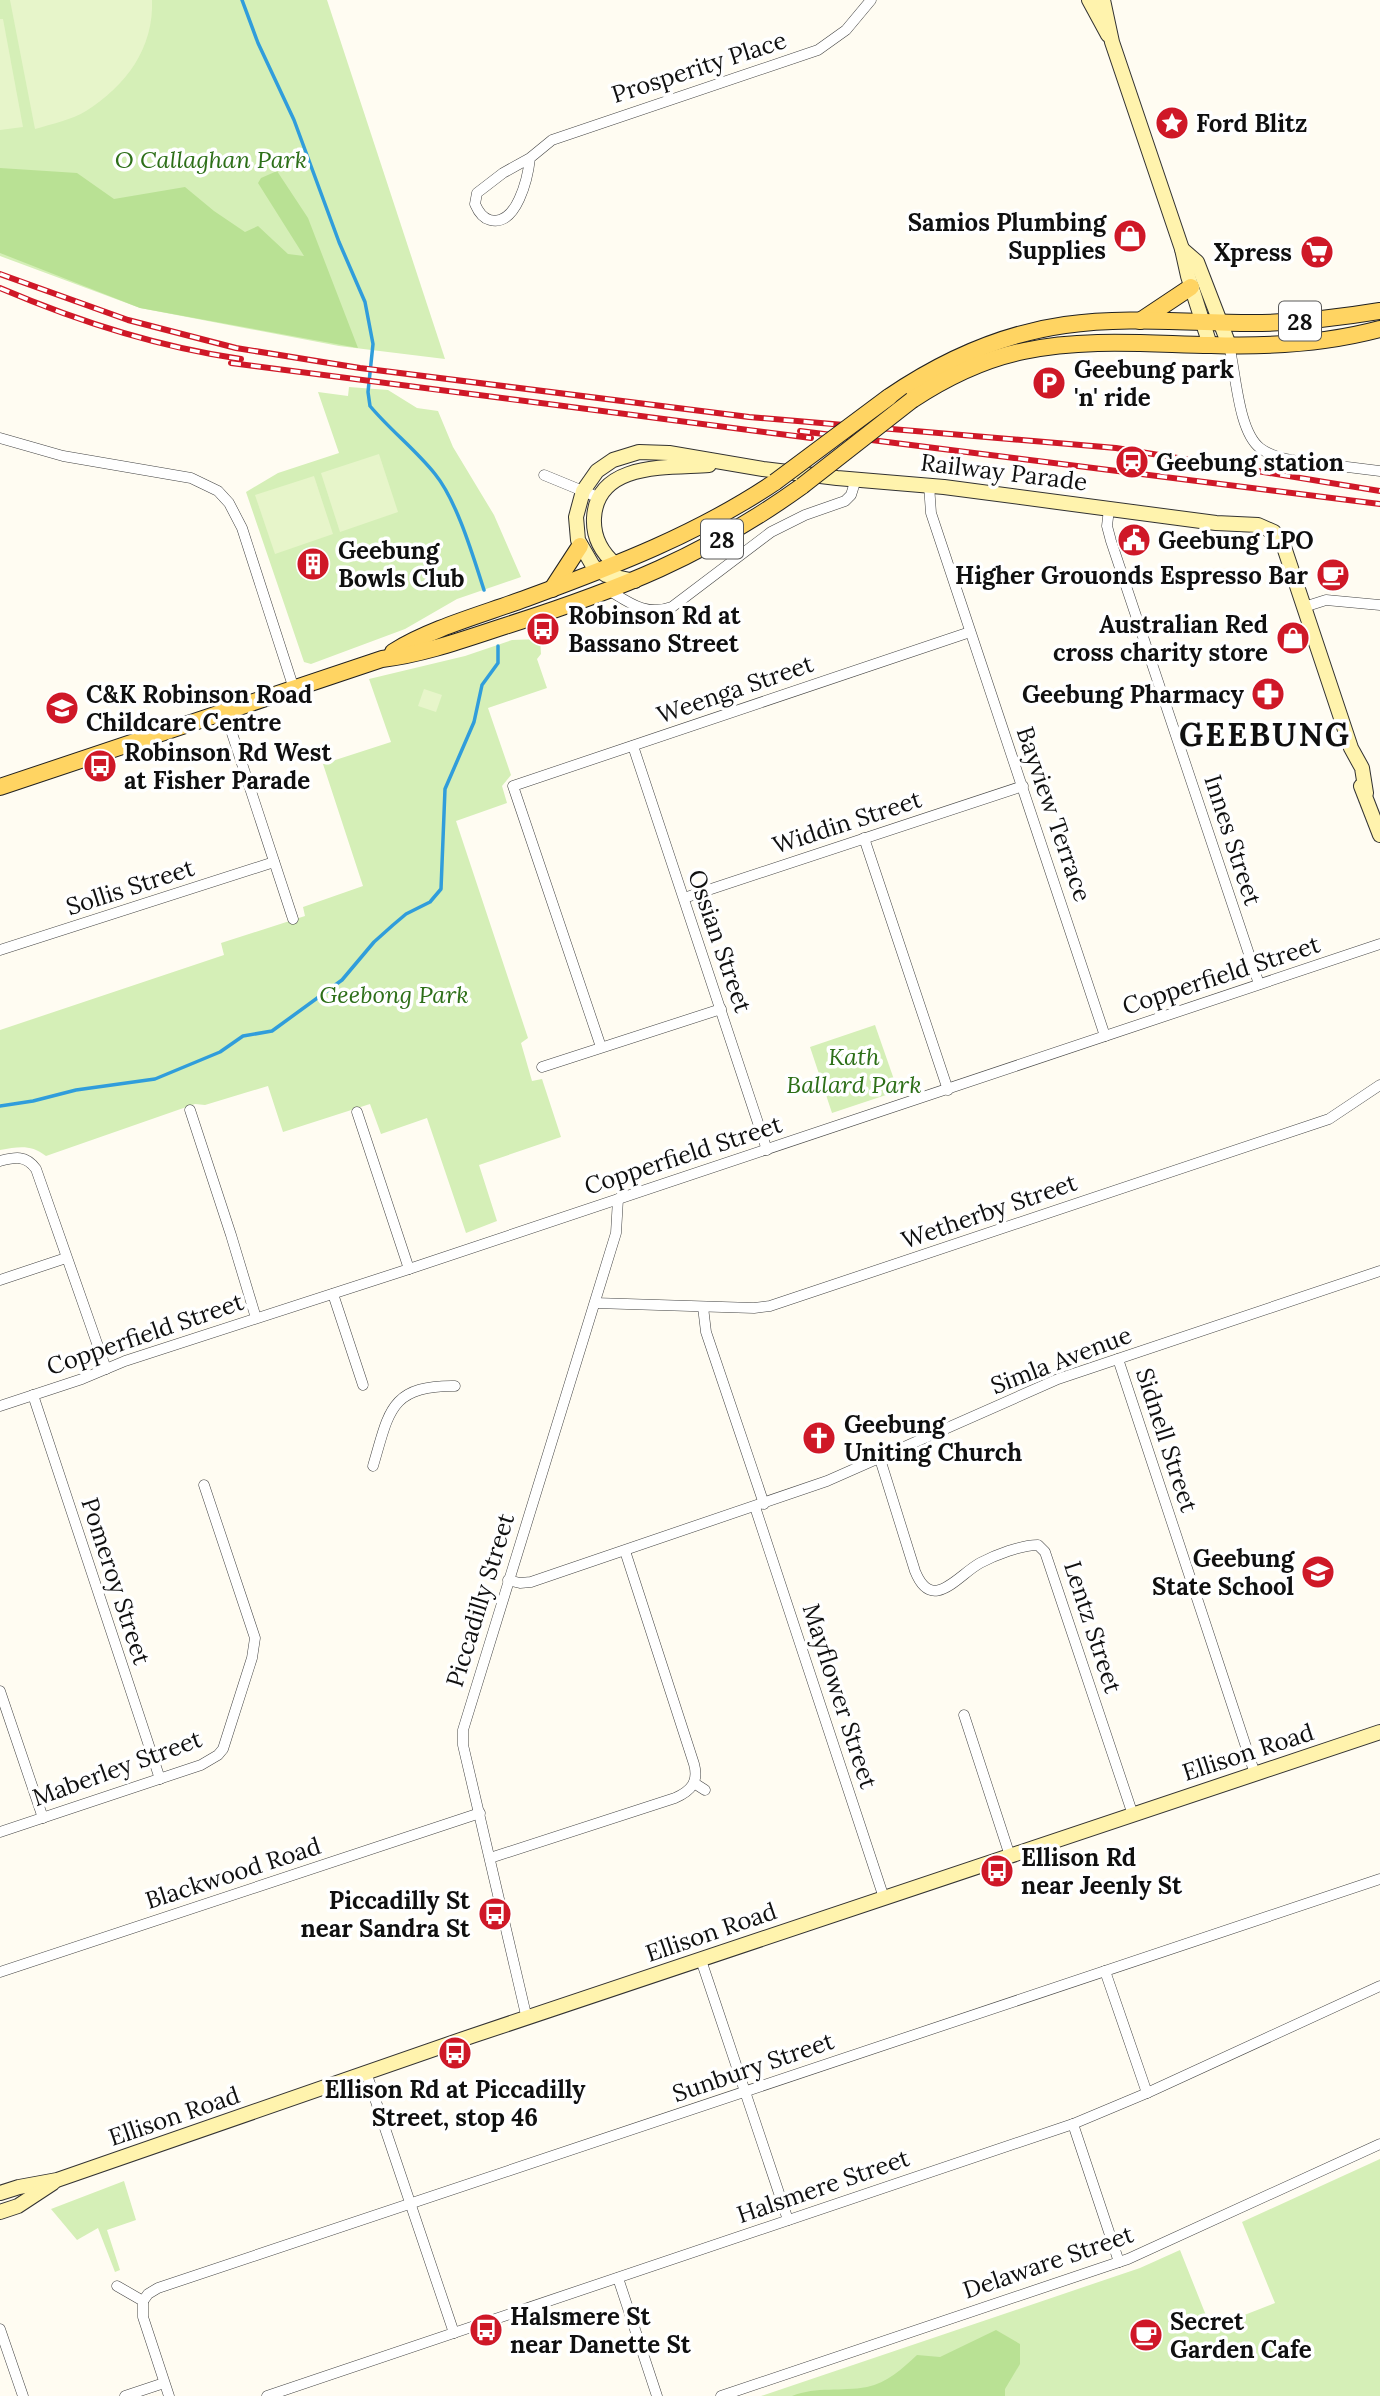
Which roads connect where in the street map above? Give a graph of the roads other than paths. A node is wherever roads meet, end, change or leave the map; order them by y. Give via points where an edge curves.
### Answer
1 (871, 0) edge
2 (1089, 0) edge
3 (1103, 0) edge
4 (1112, 42) junction
5 (530, 159) junction
6 (1182, 249) junction
7 (1192, 287) junction
8 (1380, 311) edge
9 (1140, 321) junction
10 (1203, 321) junction
11 (1220, 322) junction
12 (1380, 329) edge
13 (1210, 345) junction
14 (1229, 345) junction
15 (0, 438) edge
16 (728, 464) junction
17 (1380, 471) edge
18 (544, 475) dead end
19 (856, 480) junction
20 (929, 485) junction
21 (583, 491) junction
22 (600, 498) junction
23 (1109, 509) junction
24 (580, 545) junction
25 (616, 565) junction
26 (599, 571) junction
27 (635, 581) junction
28 (552, 589) junction
29 (610, 591) junction
30 (1380, 605) edge
31 (1304, 607) junction
32 (970, 632) junction
33 (382, 659) junction
34 (294, 689) junction
35 (225, 712) junction
36 (632, 746) junction
37 (1023, 786) junction
38 (0, 787) edge
39 (1380, 835) edge
40 (864, 838) junction
41 (274, 862) junction
42 (684, 898) junction
43 (293, 919) dead end
44 (1380, 944) edge
45 (0, 950) edge
46 (1259, 984) junction
47 (721, 1009) junction
48 (1105, 1036) junction
49 (601, 1047) junction
50 (542, 1067) dead end
51 (1380, 1085) edge
52 (948, 1090) junction
53 (190, 1110) dead end
54 (357, 1112) dead end
55 (767, 1150) junction
56 (0, 1161) edge
57 (618, 1199) junction
58 (66, 1258) junction
59 (409, 1269) junction
60 (1380, 1271) edge
61 (0, 1280) edge
62 (333, 1294) junction
63 (595, 1303) junction
64 (703, 1307) junction
65 (256, 1318) junction
66 (1118, 1359) junction
67 (106, 1368) junction
68 (363, 1385) dead end
69 (456, 1387) dead end
70 (33, 1395) junction
71 (0, 1406) edge
72 (880, 1459) junction
73 (373, 1466) dead end
74 (204, 1485) dead end
75 (760, 1505) junction
76 (625, 1550) junction
77 (508, 1580) junction
78 (0, 1691) edge
79 (964, 1715) dead end
80 (1380, 1732) edge
81 (1255, 1773) junction
82 (160, 1779) junction
83 (694, 1783) junction
84 (705, 1790) dead end
85 (480, 1813) junction
86 (1133, 1815) junction
87 (43, 1818) junction
88 (0, 1832) edge
89 (1010, 1856) junction
90 (490, 1858) junction
91 (1380, 1879) edge
92 (884, 1898) junction
93 (701, 1960) junction
94 (1105, 1971) junction
95 (0, 1972) edge
96 (1380, 1986) edge
97 (527, 2019) junction
98 (366, 2072) junction
99 (745, 2092) junction
100 (1147, 2093) junction
101 (1073, 2124) junction
102 (1380, 2144) edge
103 (57, 2180) junction
104 (0, 2193) edge
105 (410, 2204) junction
106 (0, 2212) edge
107 (789, 2220) junction
108 (1118, 2262) junction
109 (618, 2278) junction
110 (117, 2286) dead end
111 (143, 2301) junction
112 (0, 2329) edge
113 (454, 2333) junction
114 (164, 2383) junction
115 (23, 2396) edge
116 (125, 2396) edge
117 (169, 2396) edge
118 (267, 2396) edge
119 (657, 2396) edge
120 (721, 2396) edge

1 - 5 street, Prosperity Place via 846,30 818,50 561,135
2 - 4 main road
3 - 4 main road
4 - 6 main road
5 - 5 street, Prosperity Place via 511,214 496,220 482,216 475,204 477,193
6 - 7 main road
6 - 11 main road via 1197,262
7 - 9 main road
7 - 10 main road
8 - 11 main road, 28 via 1293,322
9 - 10 main road, 28
9 - 25 main road, 28, bridge via 1066,325 1016,336 947,362 888,397 747,501 695,531
10 - 11 main road, 28
10 - 13 main road
11 - 14 main road
12 - 14 main road, 28 via 1306,344
13 - 14 main road, 28
13 - 27 main road, 28, bridge via 1097,343 1024,351 965,370 912,400 802,486 714,544
14 - 17 street via 1245,424 1259,448 1291,460
15 - 34 street via 63,456 191,478 218,491 242,528
16 - 19 main road, Railway Parade
16 - 21 main road, Railway Parade via 639,452 605,465
16 - 22 main road, Railway Parade via 631,472 610,484
18 - 21 street
19 - 20 main road, Railway Parade
19 - 29 street via 845,501 764,537 672,607 643,610
20 - 23 main road, Railway Parade
20 - 32 street, Bayview Terrace via 931,513
21 - 22 street
21 - 24 main road, Railway Parade via 576,517
22 - 25 main road via 594,513 595,535
23 - 31 main road, Railway Parade via 1258,525 1274,531 1283,544
23 - 46 street, Innes Street via 1108,531
24 - 26 main road
24 - 28 main road
25 - 26 main road, 28
26 - 27 main road
26 - 28 main road, 28
27 - 29 main road, 28
28 - 33 main road, 28 via 430,634
29 - 33 main road, 28 via 470,637
30 - 31 street via 1326,600
31 - 39 main road via 1351,748 1362,768
32 - 36 street, Weenga Street
32 - 37 street, Bayview Terrace
33 - 34 main road, 28
34 - 35 main road, 28
35 - 38 main road, 28
35 - 41 street
36 - 42 street, Ossian Street
36 - 49 street, Weenga Street via 513,786
37 - 40 street, Widdin Street
37 - 48 street, Bayview Terrace
40 - 42 street, Widdin Street
40 - 52 street
41 - 43 street
41 - 45 street, Sollis Street
42 - 47 street, Ossian Street
44 - 46 street, Copperfield Street
46 - 48 street, Copperfield Street
47 - 49 street
47 - 55 street, Ossian Street
48 - 52 street, Copperfield Street
49 - 50 street
51 - 64 street, Wetherby Street via 1329,1119 783,1302 754,1308
52 - 55 street, Copperfield Street
53 - 65 street
54 - 59 street
55 - 57 street, Copperfield Street
56 - 58 street via 18,1157 33,1164
57 - 59 street, Copperfield Street
57 - 63 street, Piccadilly Street via 616,1233
58 - 61 street
58 - 67 street
59 - 62 street, Copperfield Street
60 - 66 street, Simla Avenue
62 - 65 street, Copperfield Street
62 - 68 street
63 - 64 street, Wetherby Street
63 - 77 street, Piccadilly Street
64 - 75 street, Mayflower Street via 706,1332
65 - 67 street, Copperfield Street
66 - 72 street, Simla Avenue via 1037,1388
66 - 81 street, Sidnell Street
67 - 70 street, Copperfield Street
69 - 73 street via 422,1390 397,1402
70 - 71 street, Copperfield Street
70 - 82 street, Pomeroy Street
72 - 75 street, Simla Avenue
72 - 86 street, Lentz Street via 918,1578 930,1590 943,1590 984,1561 1034,1545 1042,1548
74 - 82 street, Maberley Street via 253,1630 254,1647 223,1749 201,1765
75 - 76 street, Simla Avenue
75 - 92 street, Mayflower Street
76 - 77 street, Simla Avenue via 531,1582
76 - 83 street via 694,1763
77 - 85 street, Piccadilly Street via 463,1730
78 - 87 street
79 - 89 street
80 - 81 main road, Ellison Road
81 - 86 main road, Ellison Road
82 - 87 street, Maberley Street
83 - 84 street
83 - 90 street via 675,1798
85 - 90 street, Piccadilly Street
85 - 95 street, Blackwood Road
86 - 89 main road, Ellison Road
87 - 88 street, Maberley Street
89 - 92 main road, Ellison Road
90 - 97 street, Piccadilly Street
91 - 94 street, Sunbury Street
92 - 93 main road, Ellison Road
93 - 97 main road, Ellison Road
93 - 99 street
94 - 99 street, Sunbury Street
94 - 100 street
96 - 100 street, Halsmere Street
97 - 98 main road, Ellison Road
98 - 103 main road, Ellison Road
98 - 105 street
99 - 105 street, Sunbury Street
99 - 107 street
100 - 101 street, Halsmere Street
101 - 107 street, Halsmere Street
101 - 108 street
102 - 108 street, Delaware Street
103 - 104 main road, Ellison Road
103 - 106 main road, Ellison Road via 18,2206
105 - 111 street, Sunbury Street via 158,2288
105 - 113 street
107 - 109 street, Halsmere Street
108 - 120 street, Delaware Street
109 - 113 street, Halsmere Street
109 - 119 street
110 - 111 street
111 - 114 street via 141,2312
112 - 115 street
113 - 118 street, Halsmere Street
114 - 116 street
114 - 117 street

